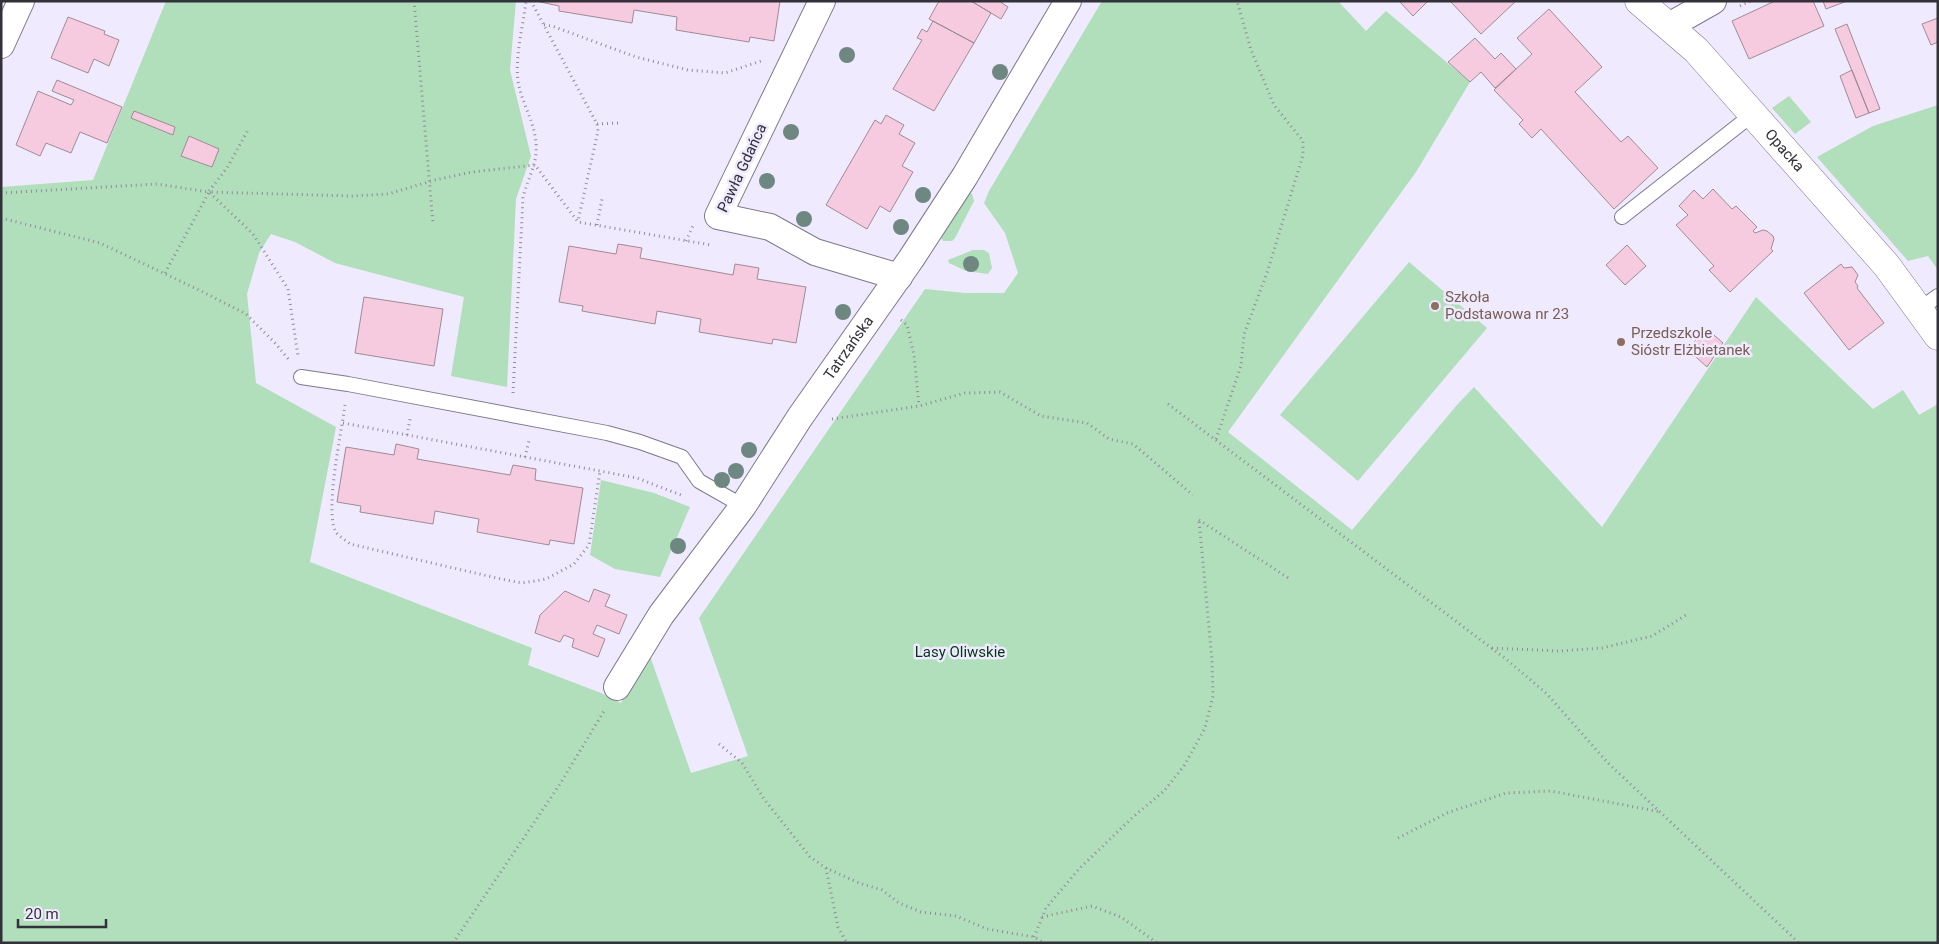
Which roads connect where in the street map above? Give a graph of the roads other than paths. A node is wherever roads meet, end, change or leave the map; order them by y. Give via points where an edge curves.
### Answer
1 (21, 1) edge
2 (822, 1) edge
3 (1068, 1) edge
4 (1639, 1) edge
5 (1713, 1) edge
6 (1669, 26) junction
7 (1, 45) edge
8 (1753, 114) junction
9 (1622, 217) dead end
10 (898, 277) junction
11 (1929, 302) edge
12 (1938, 336) edge
13 (301, 377) road end
14 (743, 506) junction
15 (617, 687) road end

1 - 7 street
2 - 10 street, Pawła Gdańca via 718,216 770,227 815,252
3 - 10 street, Tatrzańska via 965,176
4 - 6 street, Opacka
5 - 6 street
6 - 8 street, Opacka via 1696,50
8 - 9 lane
8 - 11 street, Opacka via 1887,266
10 - 14 street, Tatrzańska via 800,417
11 - 12 street, Opacka
13 - 14 lane via 640,442 682,457 699,481
14 - 15 street, Tatrzańska via 660,615

